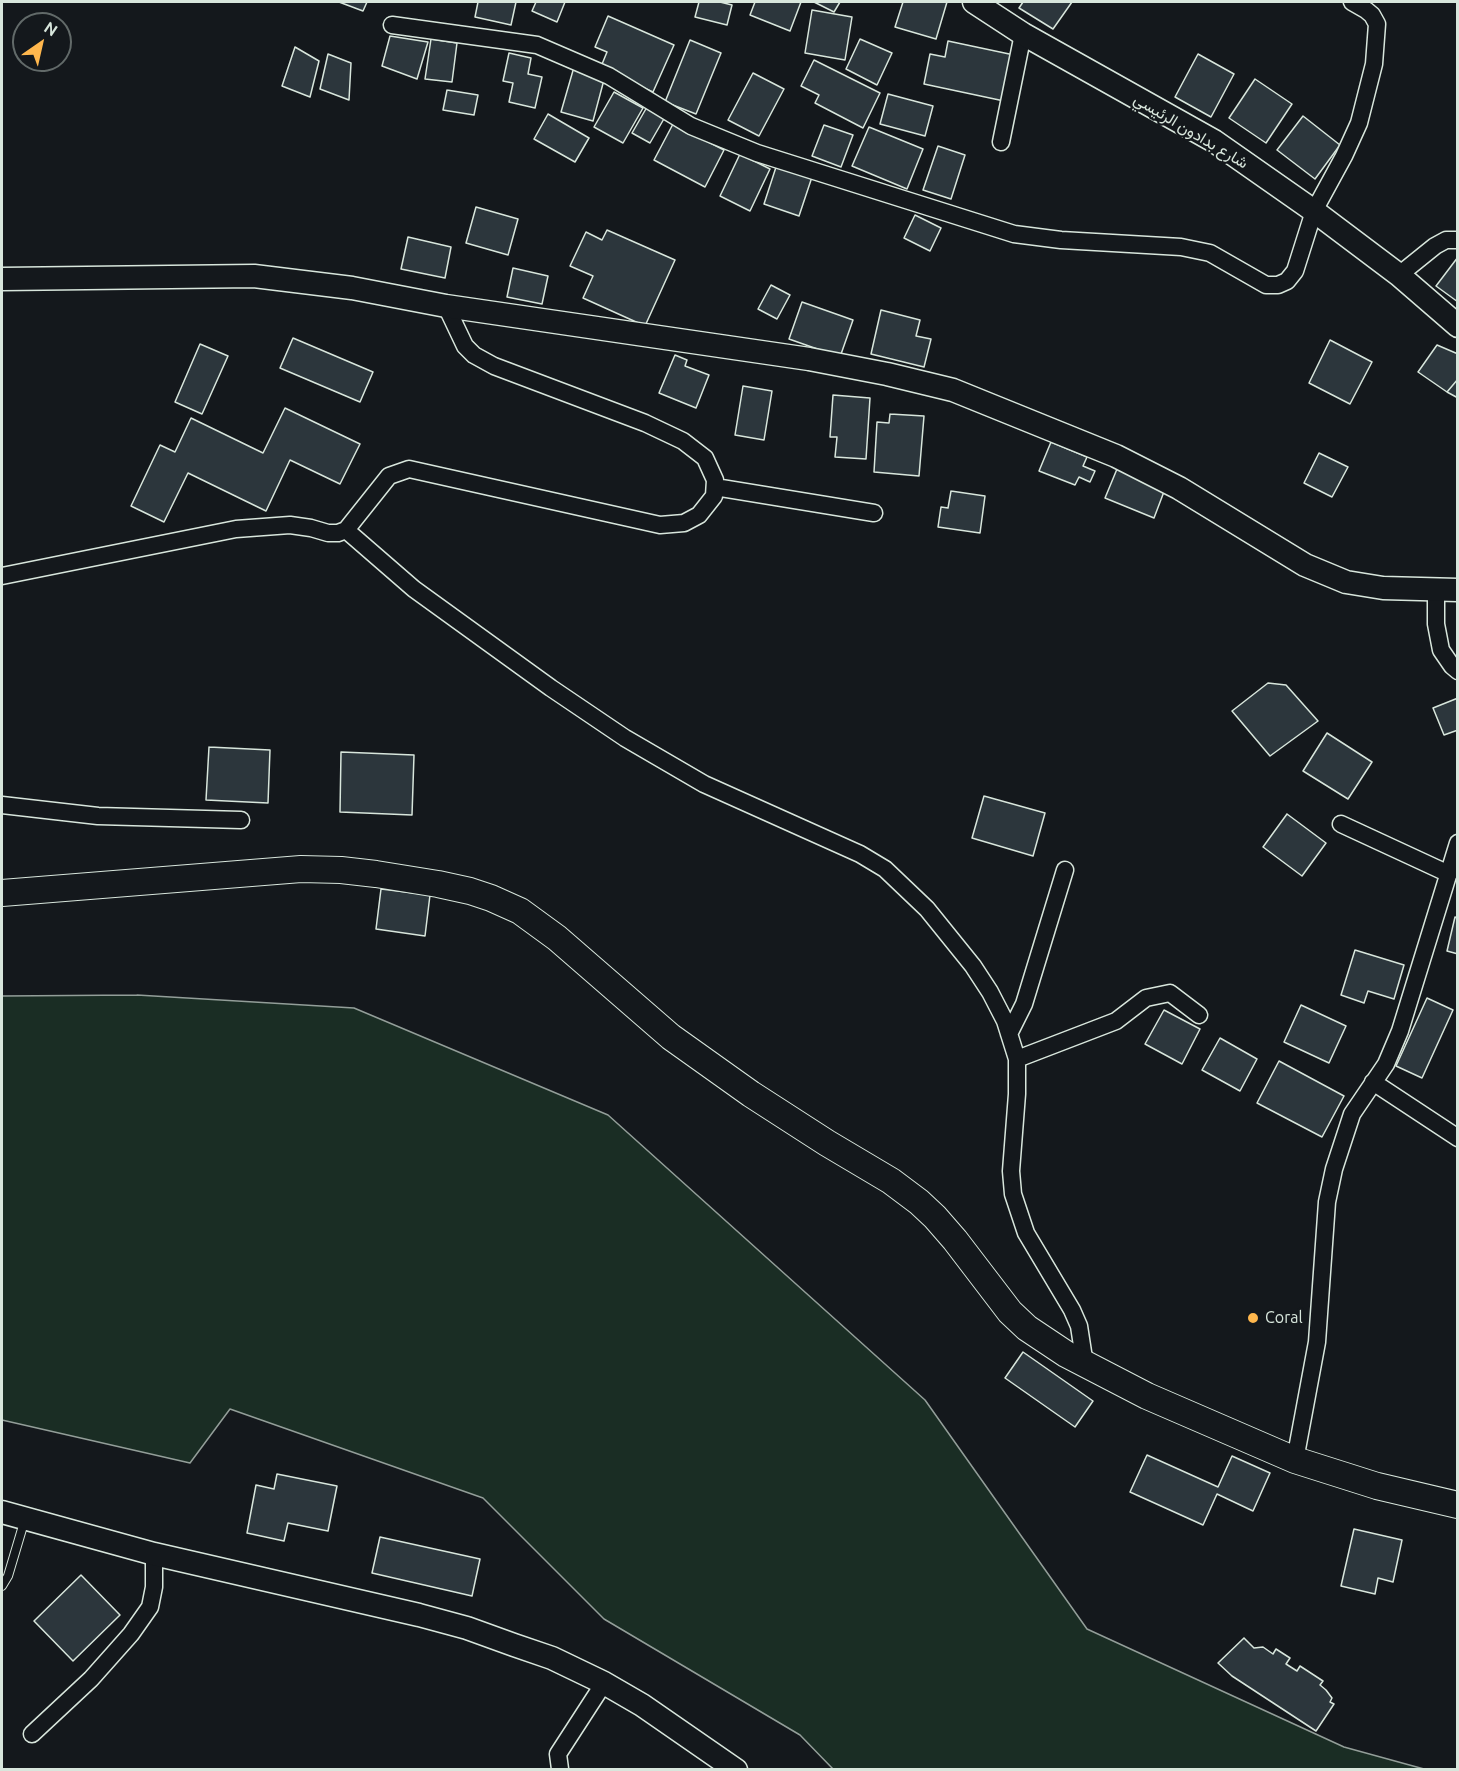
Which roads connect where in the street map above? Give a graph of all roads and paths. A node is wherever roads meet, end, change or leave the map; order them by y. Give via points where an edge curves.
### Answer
1 (974, 2) edge
2 (1352, 2) edge
3 (392, 25) dead end
4 (1023, 34) junction
5 (1002, 142) dead end
6 (1314, 211) junction
7 (1458, 240) edge
8 (1399, 275) junction
9 (2, 279) edge
10 (446, 306) junction
11 (1458, 326) edge
12 (715, 487) junction
13 (874, 513) dead end
14 (346, 530) junction
15 (2, 576) edge
16 (1447, 590) edge
17 (1458, 671) edge
18 (2, 805) edge
19 (241, 820) dead end
20 (1341, 824) dead end
21 (1458, 843) edge
22 (1065, 870) dead end
23 (1449, 874) junction
24 (2, 893) edge
25 (1199, 1015) dead end
26 (1009, 1034) junction
27 (1017, 1059) junction
28 (1373, 1082) junction
29 (1458, 1138) edge
30 (1085, 1365) junction
31 (1295, 1460) junction
32 (1458, 1505) edge
33 (2, 1512) edge
34 (26, 1518) junction
35 (154, 1554) junction
36 (2, 1586) edge
37 (604, 1683) junction
38 (32, 1734) dead end
39 (560, 1769) edge
40 (736, 1770) edge

1 - 4 main road, شارع بدادون الرئيسي
2 - 6 street via 1372,15 1377,24 1374,64 1359,123
3 - 6 street via 537,45 609,76 691,126 757,153 1014,234 1181,246 1210,253 1266,285 1287,281 1295,271
4 - 5 street
4 - 6 main road, شارع بدادون الرئيسي via 1214,141
6 - 8 main road, شارع بدادون الرئيسي
7 - 8 street via 1446,240 1435,246
8 - 11 main road, شارع بدادون الرئيسي
9 - 10 main road via 255,276 352,288
10 - 12 street via 465,346 474,355 683,441 705,458
10 - 16 main road via 809,359 953,390 1116,456 1179,488 1305,565 1336,578 1383,588
12 - 13 street
12 - 14 street via 714,496 699,515 684,524 660,525 409,469 389,476
14 - 15 street via 328,533 290,525 236,529
14 - 26 street via 414,590 625,738 704,784 885,869 927,909 973,966
16 - 17 street via 1436,624 1441,650
18 - 19 street via 98,816
20 - 23 street
21 - 23 street
22 - 26 street via 1024,1004
23 - 28 street via 1400,1030 1386,1064
24 - 30 main road via 301,869 376,874 491,898 520,911 557,938 671,1037 919,1202 955,1240 1010,1312 1027,1328
25 - 27 street via 1170,993 1146,998 1116,1021
26 - 27 street
27 - 30 street via 1013,1194 1026,1233 1079,1326
28 - 29 street
28 - 31 street via 1352,1114 1327,1202 1317,1342
30 - 31 main road
31 - 32 main road via 1377,1486
33 - 34 main road
34 - 35 main road
34 - 36 lane
35 - 37 main road via 467,1628 552,1658
35 - 38 street via 150,1607 91,1679
37 - 39 street via 558,1754
37 - 40 main road

